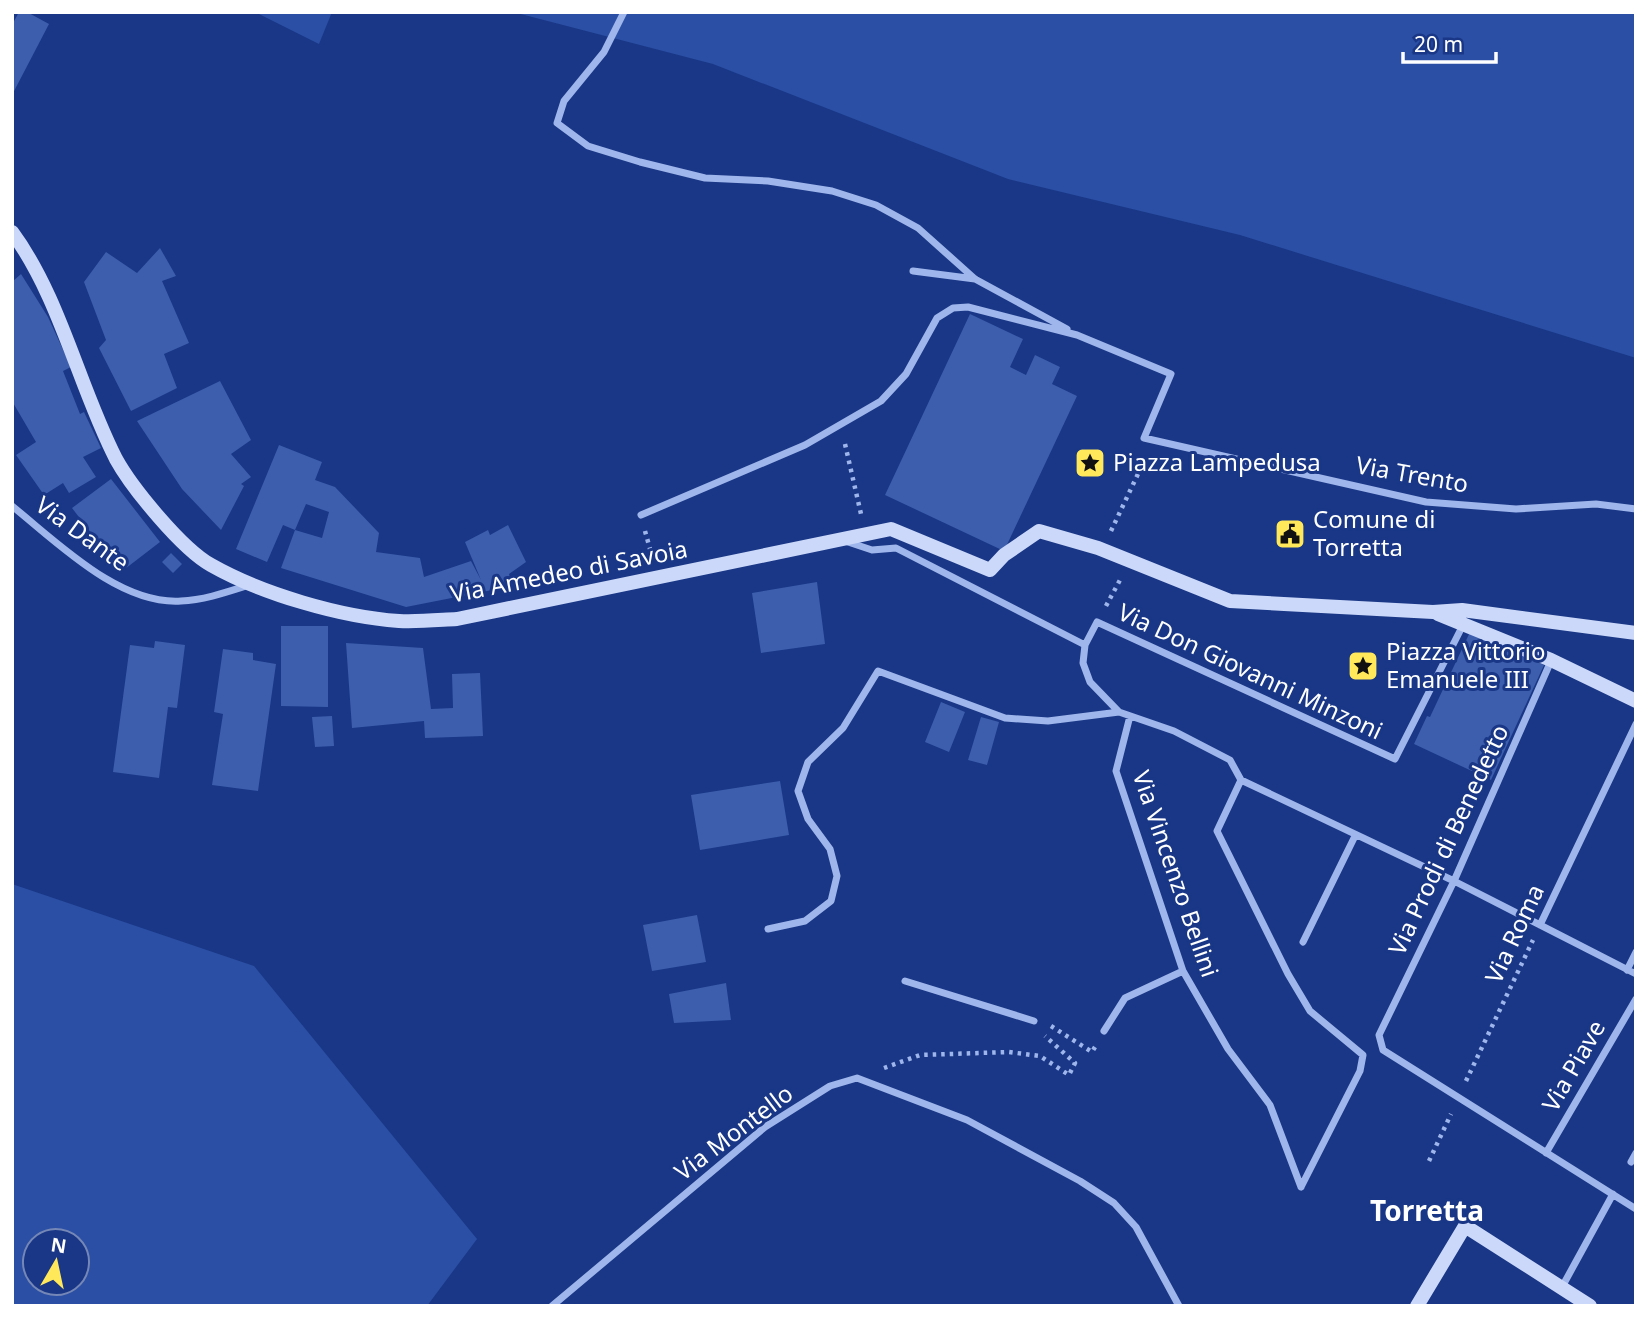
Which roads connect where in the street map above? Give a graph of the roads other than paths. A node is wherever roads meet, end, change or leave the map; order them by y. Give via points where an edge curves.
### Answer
1 (624, 12) edge
2 (12, 232) edge
3 (913, 271) dead end
4 (975, 279) junction
5 (1077, 335) junction
6 (12, 506) edge
7 (1636, 509) edge
8 (641, 515) road end
9 (841, 539) junction
10 (253, 584) junction
11 (1433, 612) junction
12 (1463, 624) junction
13 (1636, 633) edge
14 (1085, 645) junction
15 (1551, 660) junction
16 (1636, 701) edge
17 (1119, 712) junction
18 (1130, 716) junction
19 (1636, 724) edge
20 (1241, 780) junction
21 (1355, 836) junction
22 (1454, 881) junction
23 (1540, 925) junction
24 (768, 929) dead end
25 (1303, 942) dead end
26 (1636, 952) edge
27 (1627, 970) junction
28 (1183, 971) junction
29 (1636, 974) edge
30 (905, 981) dead end
31 (1636, 999) edge
32 (1034, 1021) road end
33 (1104, 1031) road end
34 (1546, 1153) junction
35 (1636, 1153) edge
36 (1631, 1162) dead end
37 (1613, 1195) junction
38 (1636, 1209) edge
39 (1562, 1287) junction
40 (552, 1306) edge
41 (1179, 1306) edge
42 (1417, 1306) edge
43 (1590, 1306) edge

1 - 4 street via 604,52 564,101 557,123 588,146 640,162 705,178 832,191 876,205 918,228
2 - 10 street, Via Amedeo di Savoia via 25,249 117,460 159,518 209,564
3 - 4 street
4 - 5 street
5 - 7 street, Via Trento via 1171,374 1144,438 1426,502 1516,509 1596,504
5 - 8 street via 968,307 953,308 937,318 906,374 881,401 804,445
6 - 10 street, Via Dante via 96,573 129,592 179,602
9 - 10 street, Via Amedeo di Savoia via 457,619 399,621 331,609
9 - 11 street, Via Amedeo di Savoia via 891,529 989,570 1039,531 1102,550 1230,601
9 - 14 street via 872,550 896,548
11 - 12 street
11 - 13 street via 1462,610
12 - 14 street, Via Don Giovanni Minzoni via 1395,760 1097,622
12 - 15 street
14 - 17 street via 1083,663 1090,682
15 - 16 street
15 - 22 street, Via Prodi di Benedetto
17 - 18 street
17 - 24 street via 1048,721 1005,718 878,671 844,728 808,762 798,791 808,819 830,849 837,876 831,901 805,921
18 - 20 street via 1174,731 1230,760
18 - 28 street, Via Vincenzo Bellini via 1116,771
19 - 23 street, Via Roma
20 - 21 street
20 - 28 street, Via Vincenzo Bellini via 1217,831 1310,1011 1363,1055 1360,1071 1301,1186 1270,1105 1228,1049
21 - 22 street
21 - 25 street
22 - 23 street
22 - 34 street, Via Prodi di Benedetto via 1379,1035 1383,1050
23 - 27 street
26 - 27 street
27 - 29 street
28 - 33 street via 1125,998
30 - 32 street
31 - 34 street, Via Piave
34 - 37 street
35 - 36 street
37 - 38 street
37 - 39 street
39 - 42 street via 1465,1226
39 - 43 street
40 - 41 street, Via Montello via 765,1127 831,1086 857,1078 967,1120 1114,1203 1136,1227

